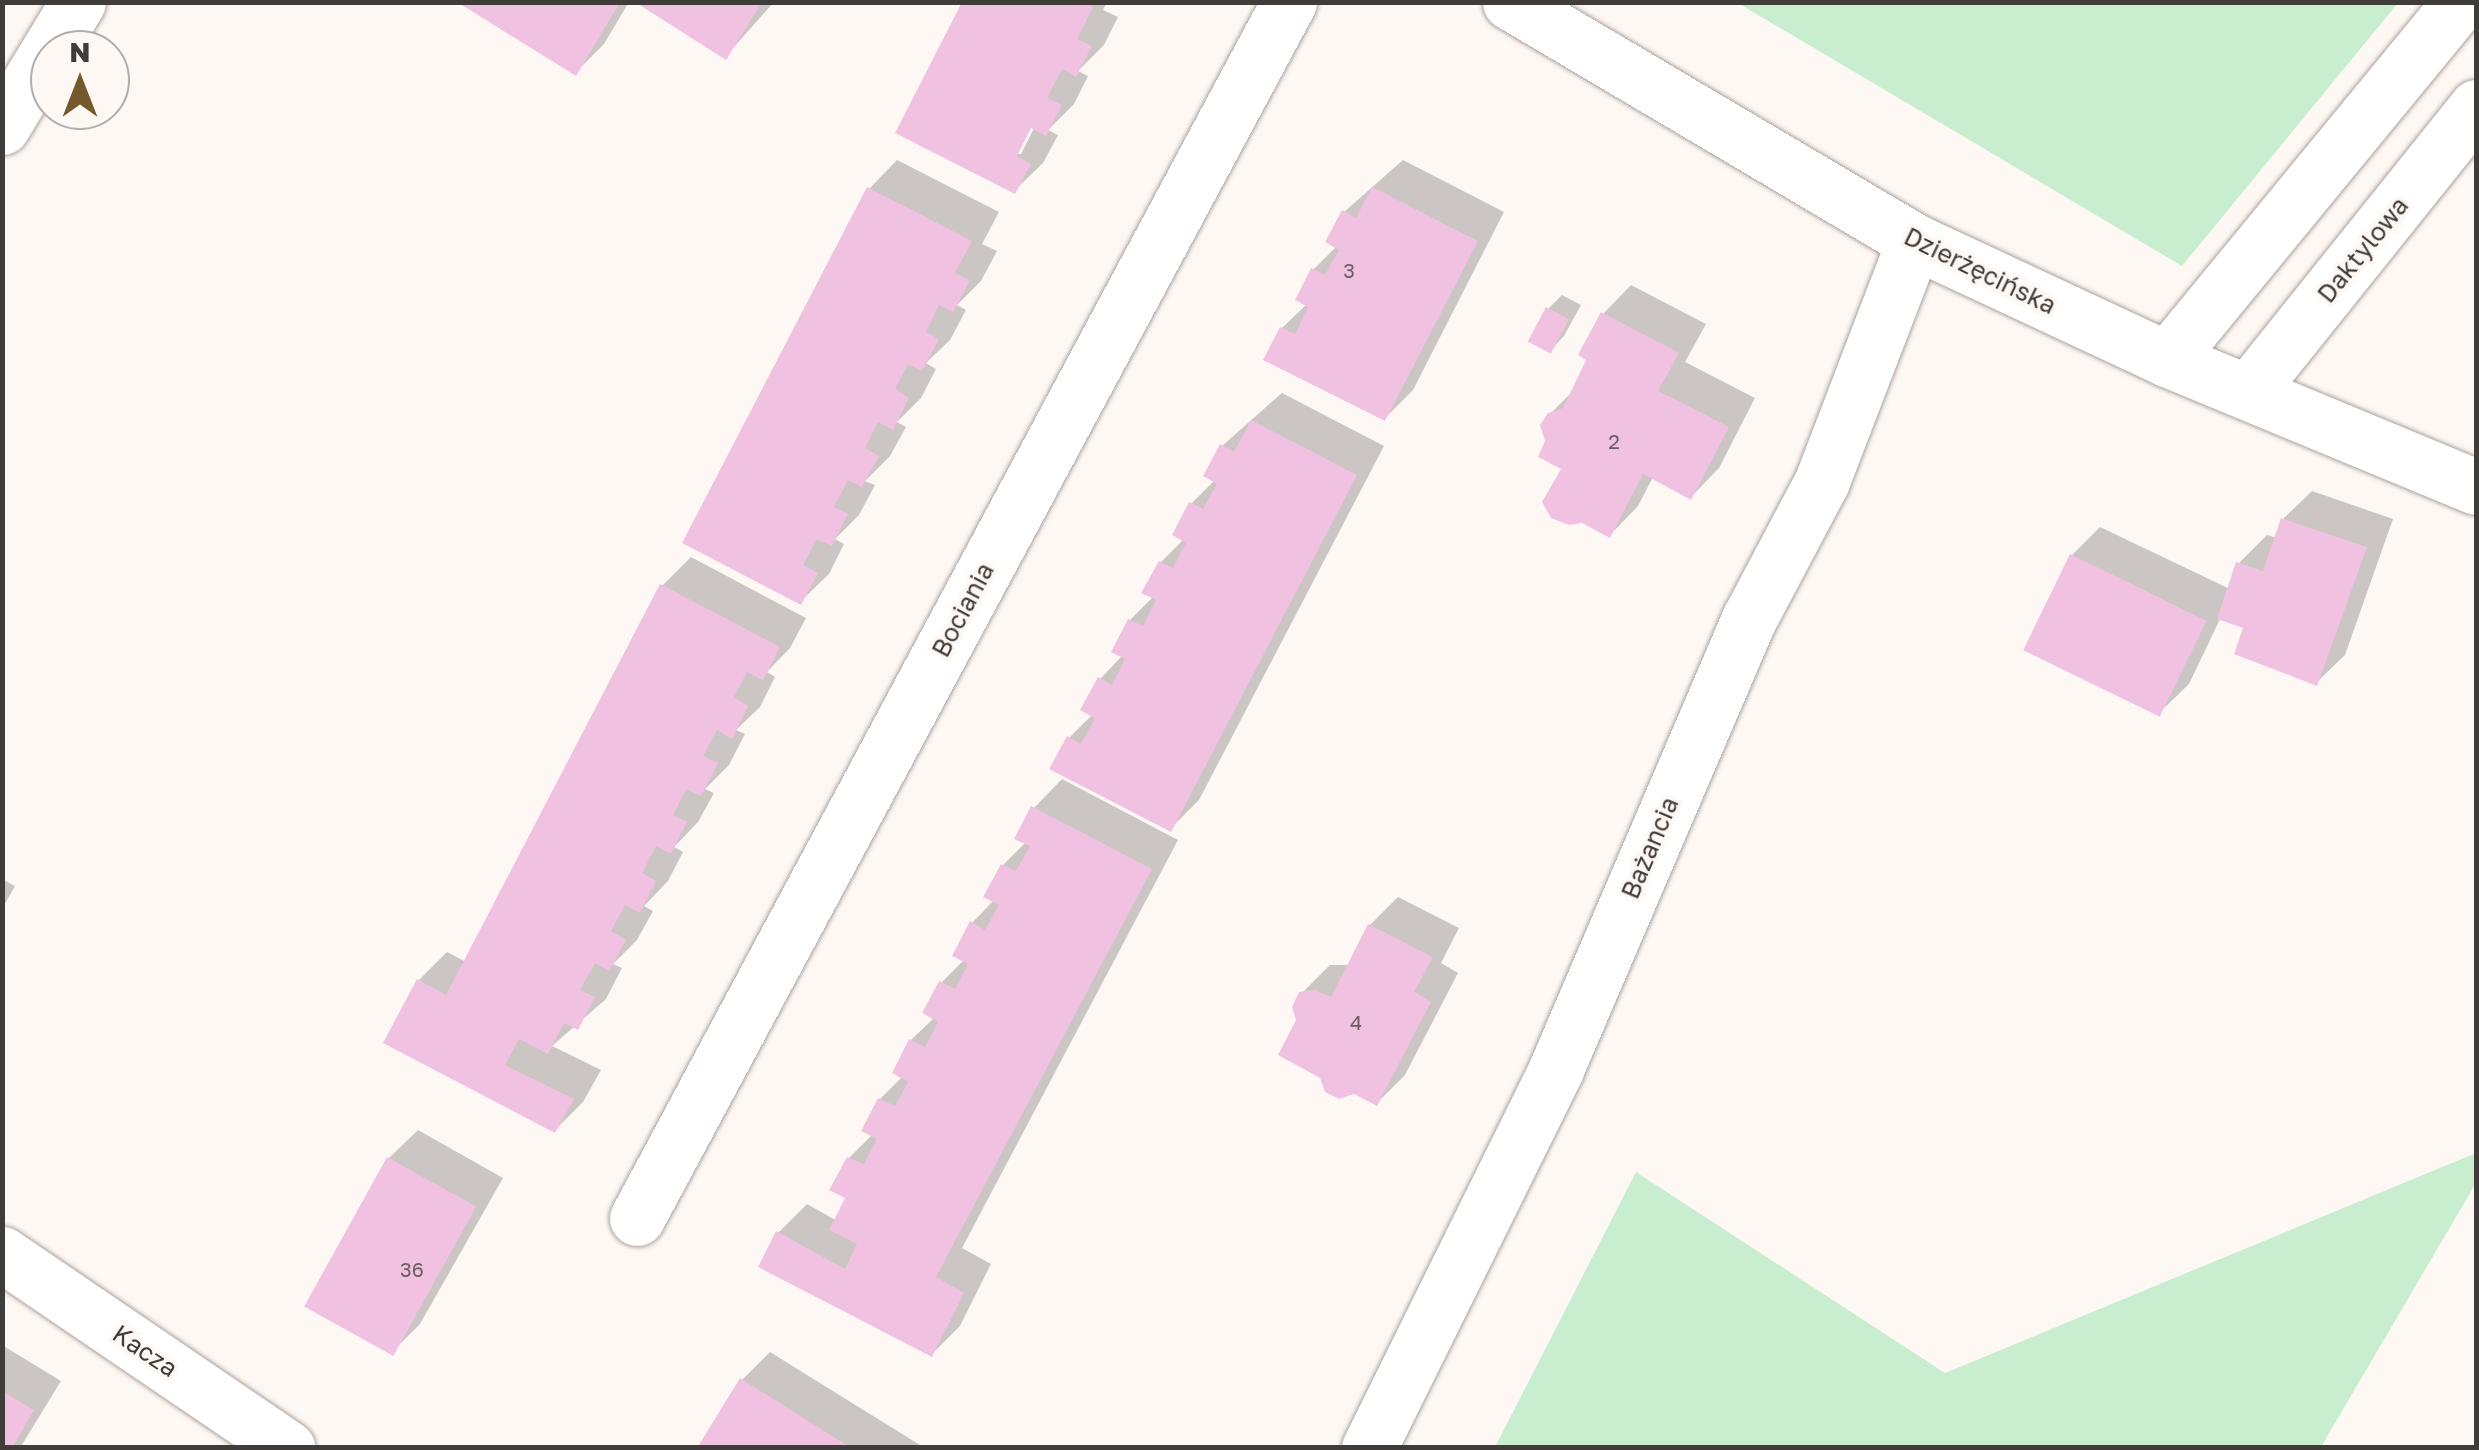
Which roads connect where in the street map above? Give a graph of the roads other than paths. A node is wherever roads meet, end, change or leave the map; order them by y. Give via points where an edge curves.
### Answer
1 (78, 2) edge
2 (1288, 2) edge
3 (1510, 2) edge
4 (2460, 2) edge
5 (2476, 107) edge
6 (2, 128) edge
7 (1914, 241) junction
8 (2168, 359) junction
9 (2248, 392) junction
10 (2476, 488) edge
11 (637, 1218) dead end
12 (2, 1254) edge
13 (287, 1448) edge
14 (1370, 1448) edge

1 - 6 street
2 - 11 street, Bociania
3 - 7 street, Dzierżęcińska
4 - 8 street
5 - 9 street, Daktylowa
7 - 8 street, Dzierżęcińska
7 - 14 street, Bażancia via 1822,481 1749,618 1556,1070
8 - 9 street, Dzierżęcińska
9 - 10 street, Dzierżęcińska
12 - 13 street, Kacza

